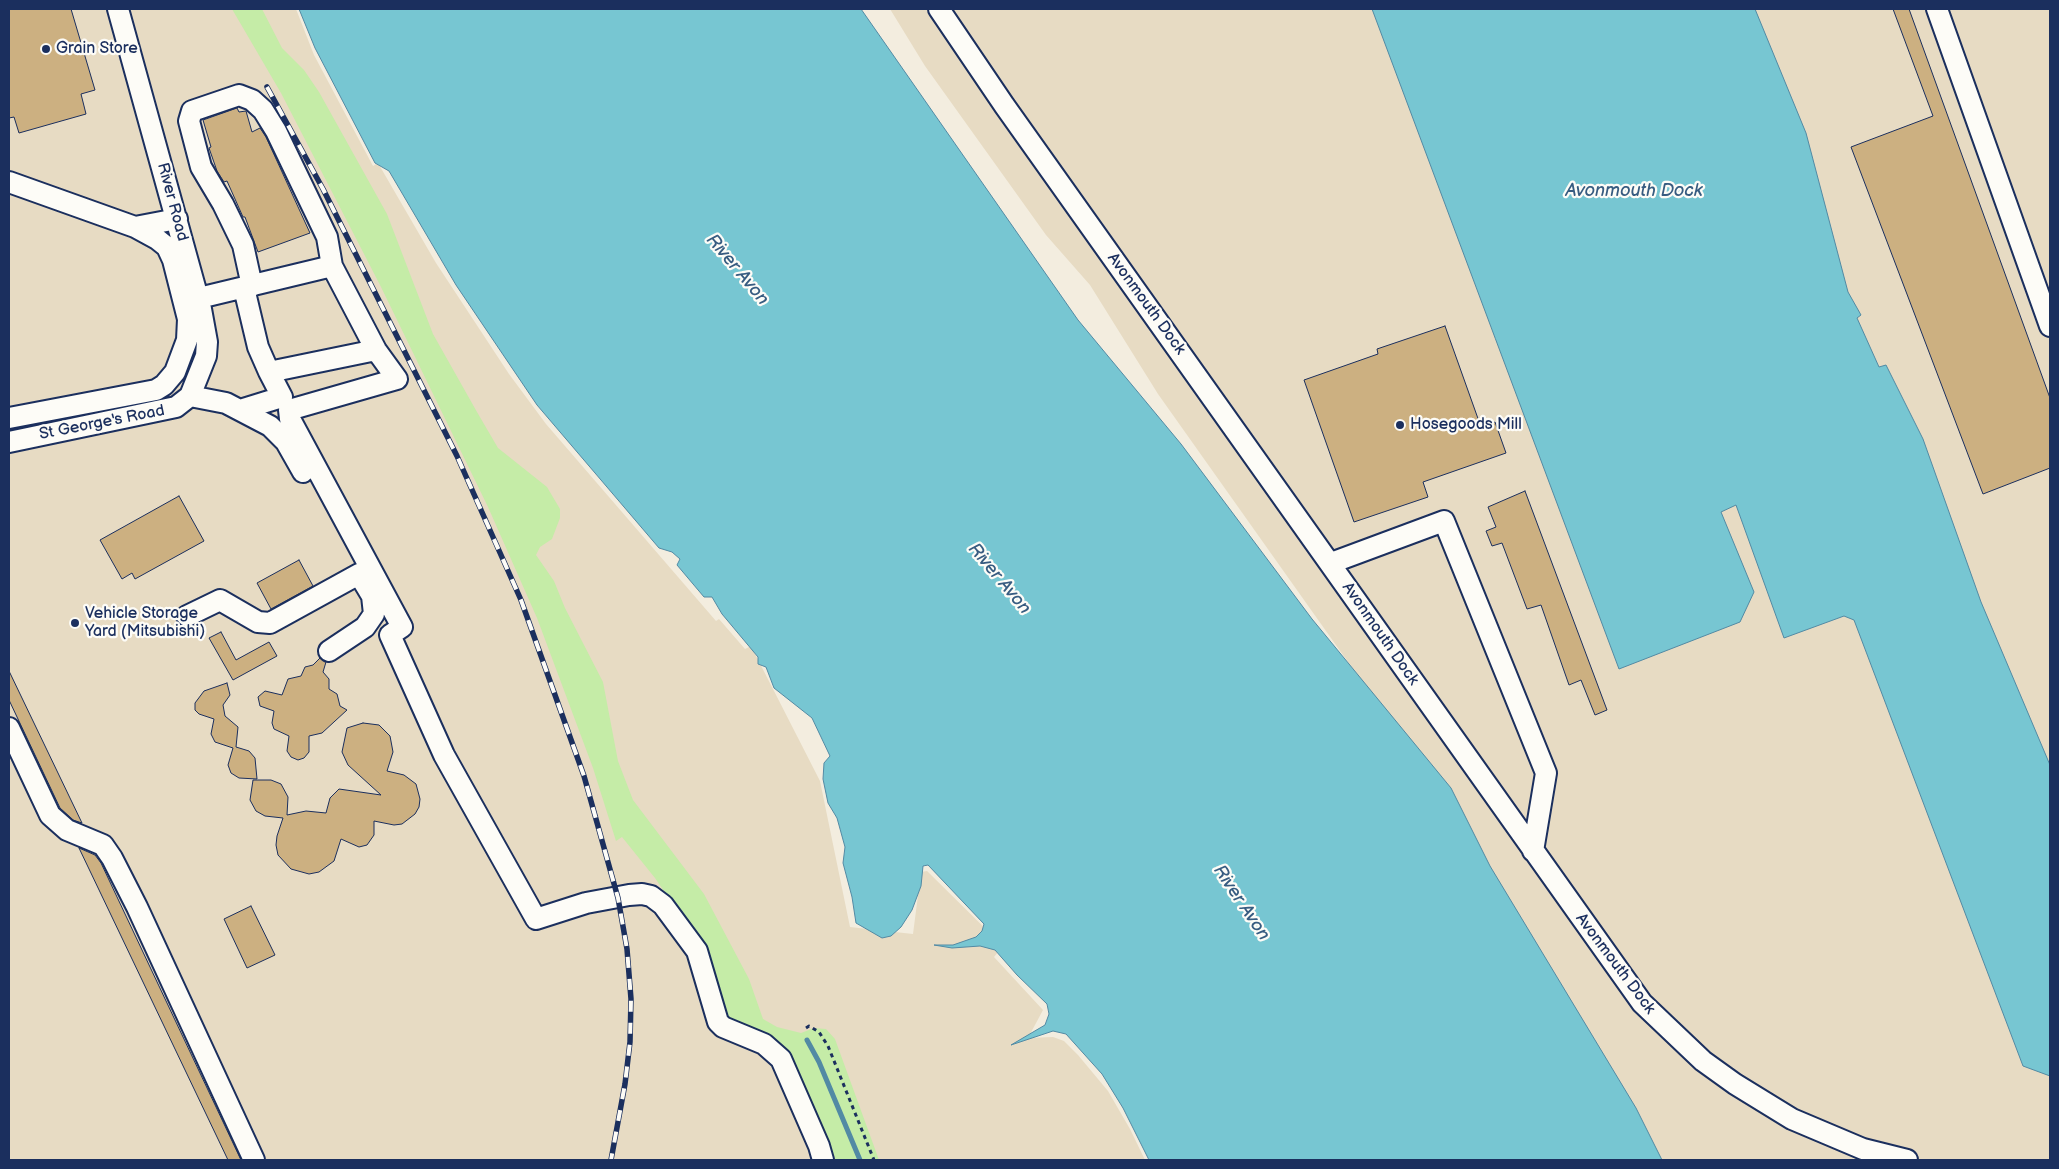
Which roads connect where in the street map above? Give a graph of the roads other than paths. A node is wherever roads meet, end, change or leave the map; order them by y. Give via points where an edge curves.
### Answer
1 (118, 9) edge
2 (939, 9) edge
3 (1938, 9) edge
4 (9, 182) edge
5 (177, 219) junction
6 (135, 227) junction
7 (332, 266) junction
8 (248, 287) junction
9 (198, 298) junction
10 (2050, 326) edge
11 (376, 350) junction
12 (269, 372) junction
13 (190, 396) junction
14 (240, 410) junction
15 (9, 418) edge
16 (9, 442) edge
17 (1331, 563) junction
18 (359, 574) junction
19 (187, 616) dead end
20 (329, 651) dead end
21 (9, 728) edge
22 (1533, 851) junction
23 (254, 1160) edge
24 (823, 1160) edge
25 (1907, 1160) edge

1 - 5 lane, River Road
2 - 17 lane, Avonmouth Dock
3 - 10 lane
4 - 6 lane
5 - 6 lane
5 - 9 lane, River Road
6 - 15 lane via 157,238 167,247 173,260 188,320 187,340 175,372 156,390
7 - 8 lane
7 - 8 lane via 327,237 276,132 263,110 252,100 239,95 192,111 189,121 201,167 243,245
7 - 11 lane
8 - 9 lane
8 - 12 lane via 258,347
9 - 13 lane, River Road via 207,350 202,372
11 - 12 lane
11 - 24 lane via 397,379 289,410 290,419 402,627 390,635 444,755 536,919 586,903 628,895 651,896 663,905 697,951 718,1022 764,1044 781,1059
12 - 14 lane via 282,397
13 - 14 lane via 226,403
13 - 16 lane, St George's Road via 183,404 165,411
14 - 18 lane via 270,426 292,450
17 - 22 lane, Avonmouth Dock
17 - 22 lane via 1444,520 1546,773
18 - 19 lane via 270,623 258,622 220,600
18 - 20 lane via 374,602 374,614 365,627
21 - 23 lane via 50,815 67,830 103,845 112,858
22 - 25 lane, Avonmouth Dock via 1642,1003 1704,1061 1792,1119 1863,1149

